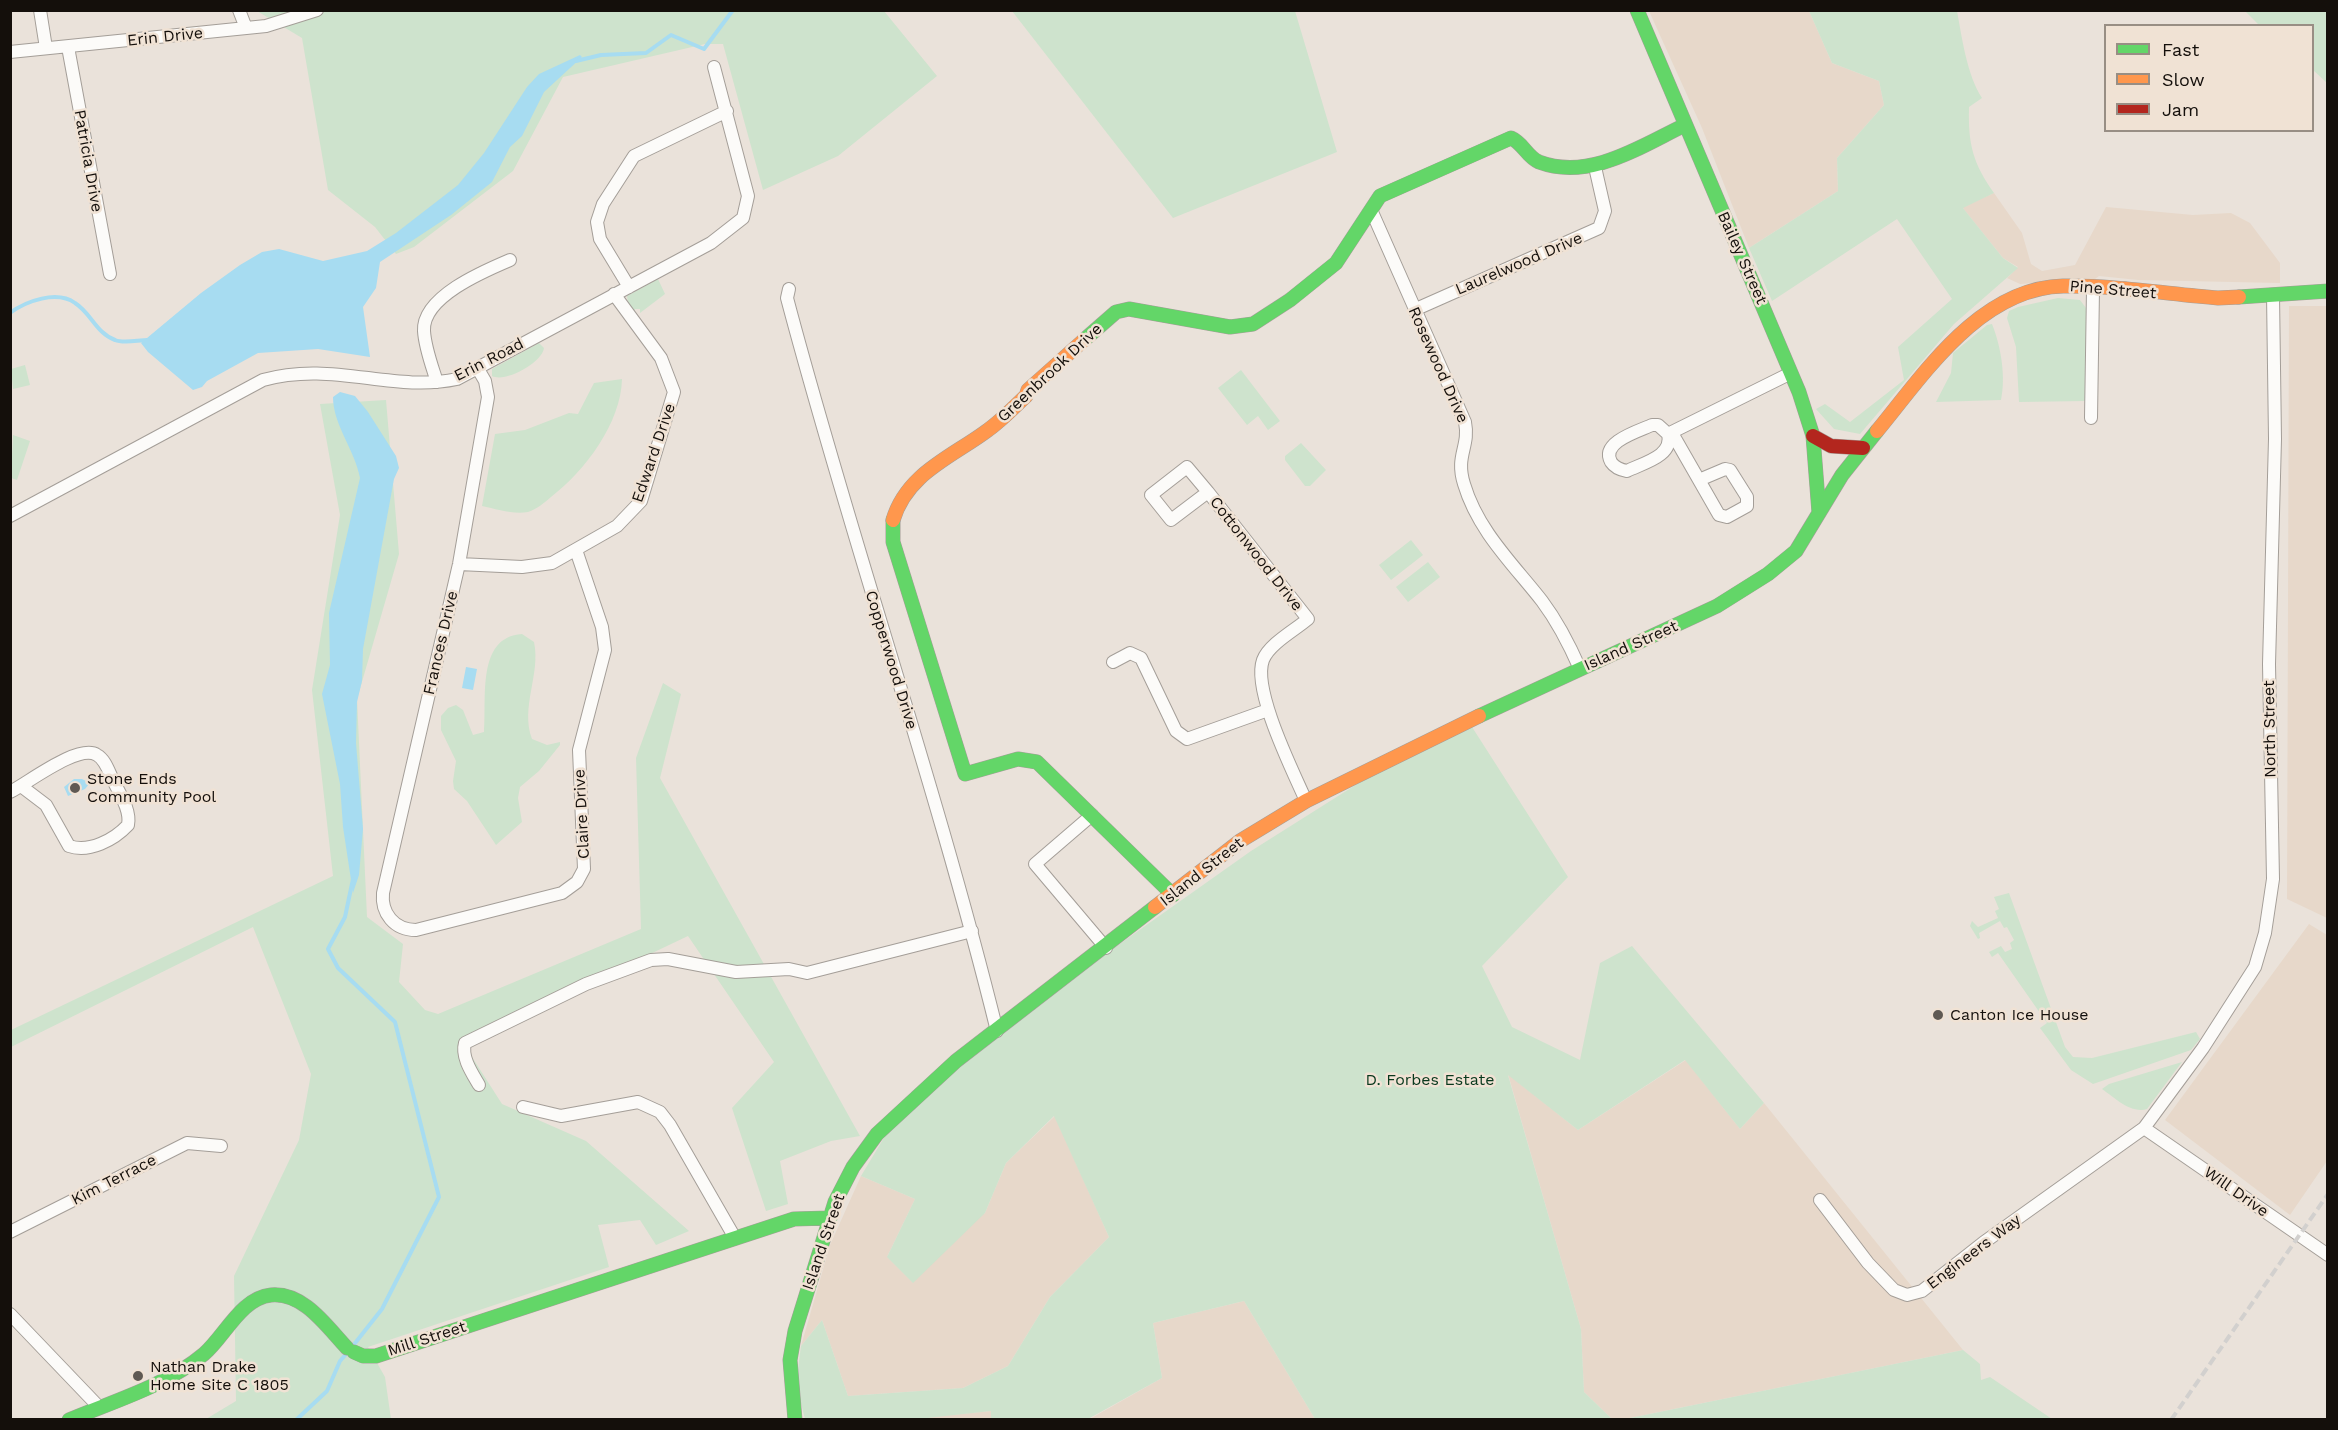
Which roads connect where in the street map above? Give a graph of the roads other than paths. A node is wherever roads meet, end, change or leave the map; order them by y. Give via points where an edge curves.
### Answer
1 (40, 10) edge
2 (239, 10) edge
3 (317, 10) edge
4 (1637, 10) edge
5 (246, 28) junction
6 (68, 47) junction
7 (45, 48) junction
8 (10, 52) edge
9 (714, 67) dead end
10 (727, 111) junction
11 (1684, 125) junction
12 (1595, 167) junction
13 (1372, 212) junction
14 (510, 260) dead end
15 (110, 274) dead end
16 (629, 287) junction
17 (789, 289) dead end
18 (2093, 290) junction
19 (2328, 291) edge
20 (614, 294) junction
21 (2273, 295) junction
22 (1414, 310) junction
23 (478, 369) junction
24 (1791, 373) junction
25 (437, 382) junction
26 (2091, 418) dead end
27 (1670, 434) junction
28 (1813, 436) junction
29 (1863, 448) junction
30 (1699, 480) dead end
31 (1208, 492) junction
32 (1819, 513) junction
33 (10, 516) edge
34 (576, 550) junction
35 (459, 564) junction
36 (1113, 662) dead end
37 (1580, 669) junction
38 (1268, 710) junction
39 (16, 789) edge
40 (1306, 801) junction
41 (1092, 814) junction
42 (1173, 895) junction
43 (388, 916) joint
44 (972, 931) junction
45 (1106, 948) junction
46 (997, 1031) junction
47 (479, 1085) dead end
48 (523, 1107) dead end
49 (2144, 1128) junction
50 (221, 1146) dead end
51 (1820, 1200) dead end
52 (829, 1218) junction
53 (10, 1232) edge
54 (735, 1239) junction
55 (2328, 1255) edge
56 (10, 1314) edge
57 (98, 1406) junction
58 (69, 1419) edge
59 (795, 1419) edge

1 - 7 street
2 - 5 street
3 - 5 street, Erin Drive via 288,21
4 - 11 street, Bailey Street
5 - 6 street, Erin Drive
6 - 7 street, Erin Drive
6 - 15 street, Patricia Drive
7 - 8 street, Erin Drive
9 - 10 street, Erin Road
10 - 16 street, Erin Road via 747,187 743,218 711,243
10 - 16 street via 634,156 603,204 597,222 600,239
11 - 12 street
11 - 24 street, Bailey Street
12 - 13 street, Greenbrook Drive via 1539,162 1511,138 1383,194
12 - 22 street, Laurelwood Drive via 1605,211 1599,228
13 - 22 street, Rosewood Drive
13 - 41 street, Greenbrook Drive via 1331,268 1253,324 1230,327 1149,311 1116,312 987,430 926,470 895,509 891,522 893,542 964,774 1028,759 1037,762
14 - 25 street via 481,272 429,311 424,331
16 - 20 street, Erin Road
17 - 44 street, Copperwood Drive via 787,298 827,446
18 - 21 street, Pine Street via 2218,298
18 - 26 street
18 - 29 street, Pine Street via 2061,286 2024,294 1995,307 1964,331
19 - 21 street, Pine Street
20 - 23 street, Erin Road
20 - 34 street, Edward Drive via 661,358 674,397 638,506 617,526
21 - 49 street, North Street via 2270,908 2254,967 2239,995
22 - 37 street, Rosewood Drive via 1465,422 1467,438 1460,465 1475,513 1548,610
23 - 25 street, Erin Road via 457,379
23 - 35 street, Frances Drive via 488,397
24 - 27 street
24 - 28 street, Bailey Street
25 - 33 street, Erin Road via 311,371 263,380
27 - 27 street via 1666,451 1627,471 1611,461 1609,452 1613,444 1652,425
27 - 30 street
28 - 29 street via 1832,446
28 - 32 street, Bailey Street
29 - 32 street, Pine Street
31 - 31 street, Cottonwood Drive via 1187,467 1151,495 1171,520
31 - 38 street, Cottonwood Drive via 1308,619 1267,652 1263,661 1262,682
32 - 37 street, Island Street via 1796,551 1768,574 1717,606
34 - 35 street, Edward Drive via 543,565
34 - 43 street, Claire Drive via 602,627 605,650 579,750 584,869 567,891 425,927 404,928
35 - 43 street, Frances Drive via 383,893
36 - 38 street via 1130,653 1141,658 1176,731 1187,739
37 - 40 street, Island Street
38 - 40 street, Cottonwood Drive
39 - 39 street via 46,805 69,846 92,848 128,825 129,817 103,760 93,753 81,753
40 - 42 street, Island Street via 1240,841
41 - 42 street, Greenbrook Drive
41 - 45 street via 1035,864
42 - 45 street, Island Street
44 - 46 street, Copperwood Drive
44 - 47 street via 807,973 789,969 736,972 668,959 639,962 465,1043 463,1050 470,1071
45 - 46 street, Island Street
46 - 52 street, Island Street via 956,1061 877,1134 852,1167
48 - 54 street via 561,1116 626,1102 649,1105 670,1125
49 - 51 street, Engineers Way via 1922,1291 1907,1295 1894,1290 1868,1263
49 - 55 street, Will Drive
50 - 53 street, Kim Terrace via 187,1143
52 - 54 street, Mill Street via 794,1219
52 - 59 street, Island Street via 793,1340 790,1360
54 - 57 street, Mill Street via 376,1356 350,1350 302,1304 269,1294 255,1300 203,1355 168,1376
56 - 57 street
57 - 58 street, Mill Street

